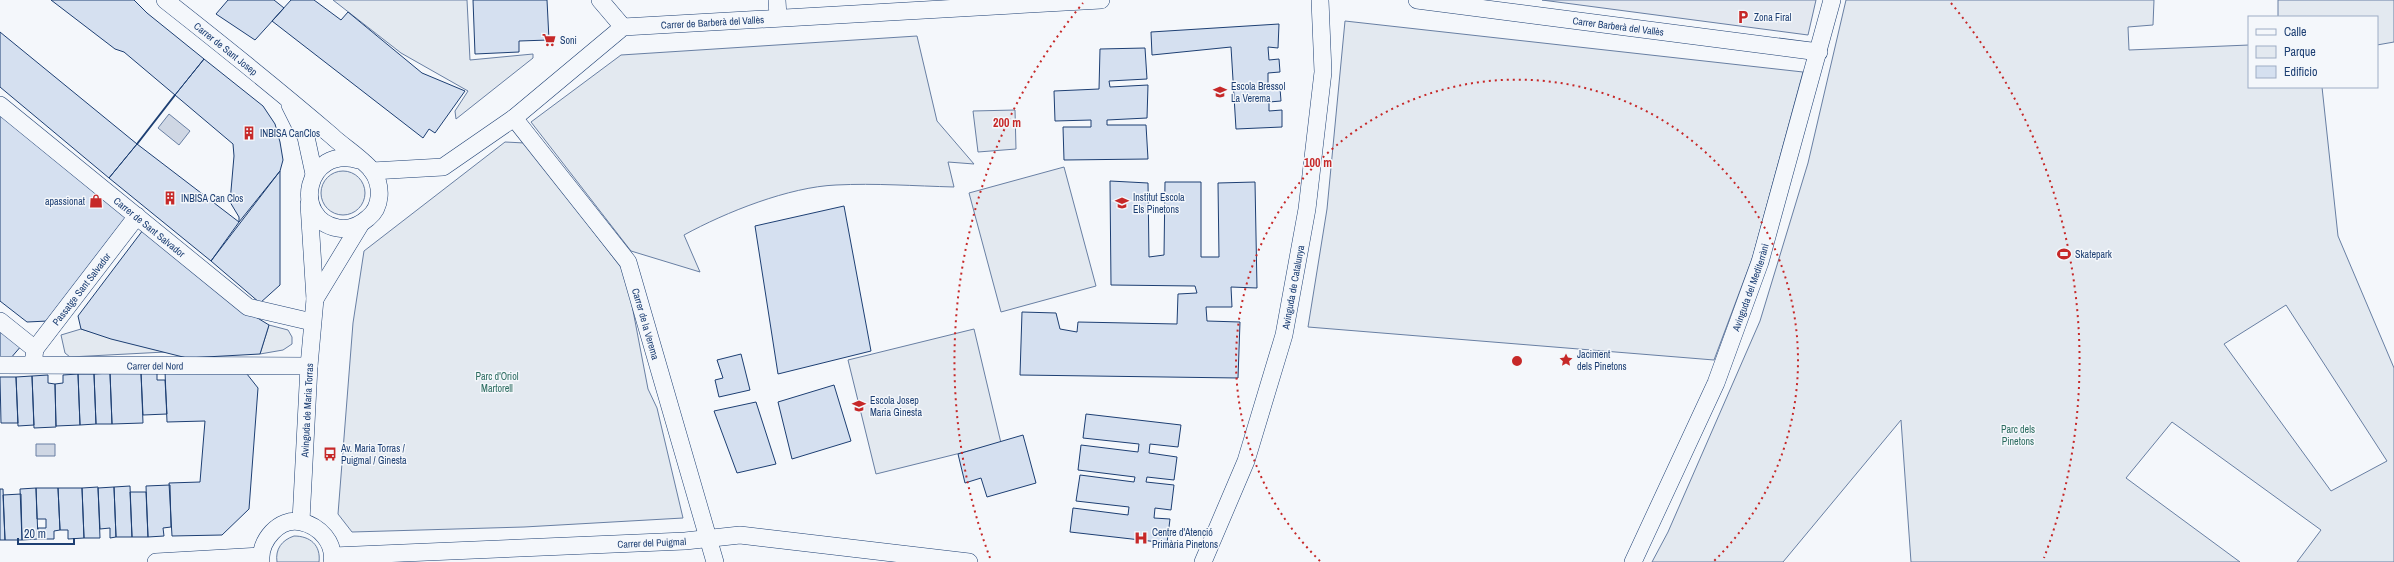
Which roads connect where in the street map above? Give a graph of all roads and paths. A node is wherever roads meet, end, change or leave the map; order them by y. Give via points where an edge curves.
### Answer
1 (165, 0) edge
2 (600, 0) edge
3 (777, 0) edge
4 (1101, 0) edge
5 (1320, 0) edge
6 (1417, 0) edge
7 (1832, 0) edge
8 (778, 17) junction
9 (623, 27) junction
10 (1819, 52) junction
11 (286, 98) junction
12 (0, 105) edge
13 (514, 118) junction
14 (366, 165) junction
15 (314, 174) junction
16 (309, 199) junction
17 (137, 216) junction
18 (360, 225) junction
19 (315, 298) junction
20 (0, 321) edge
21 (312, 322) junction
22 (34, 357) junction
23 (0, 365) edge
24 (309, 366) junction
25 (301, 522) junction
26 (709, 538) junction
27 (261, 559) edge
28 (333, 559) edge
29 (156, 562) edge
30 (715, 562) edge
31 (969, 562) edge
32 (1203, 562) edge
33 (1633, 562) edge

1 - 11 street, Carrer de Sant Josep
2 - 9 street
3 - 8 street
4 - 8 street, Carrer de Barberà del Vallès
5 - 32 street, Avinguda de Catalunya via 1323,72 1307,208 1284,335 1246,461
6 - 10 street, Carrer Barberà del Vallès
7 - 10 street, Avinguda del Mediterràni
8 - 9 street, Carrer de Barberà del Vallès
9 - 13 street
10 - 33 street, Avinguda del Mediterràni via 1760,262 1721,369
11 - 14 street, Carrer de Sant Josep
11 - 15 street, Carrer de Sant Josep via 306,137
12 - 17 street, Carrer de Sant Salvador
13 - 14 street via 443,167
13 - 26 street, Carrer de la Verema via 628,262
14 - 15 street via 339,157 325,163
14 - 18 street via 379,185 379,201 372,215
15 - 16 street
16 - 18 street via 316,214 328,225 349,229
16 - 19 street, Avinguda de Maria Torras
17 - 21 street, Carrer de Sant Salvador via 248,307
17 - 22 street, Passatge Sant Salvador
18 - 19 street, Avinguda de Maria Torras
19 - 21 street, Avinguda de Maria Torras
20 - 22 street
21 - 24 street, Avinguda de Maria Torras
22 - 23 street, Carrer del Nord
22 - 24 street, Carrer del Nord
24 - 25 street, Avinguda de Maria Torras
25 - 27 street via 287,523 273,530 265,540
25 - 28 street via 324,533 331,544
26 - 28 street, Carrer del Puigmal
26 - 30 street, Carrer de la Verema
26 - 31 street, Carrer del Puigmal via 740,535
27 - 29 street

